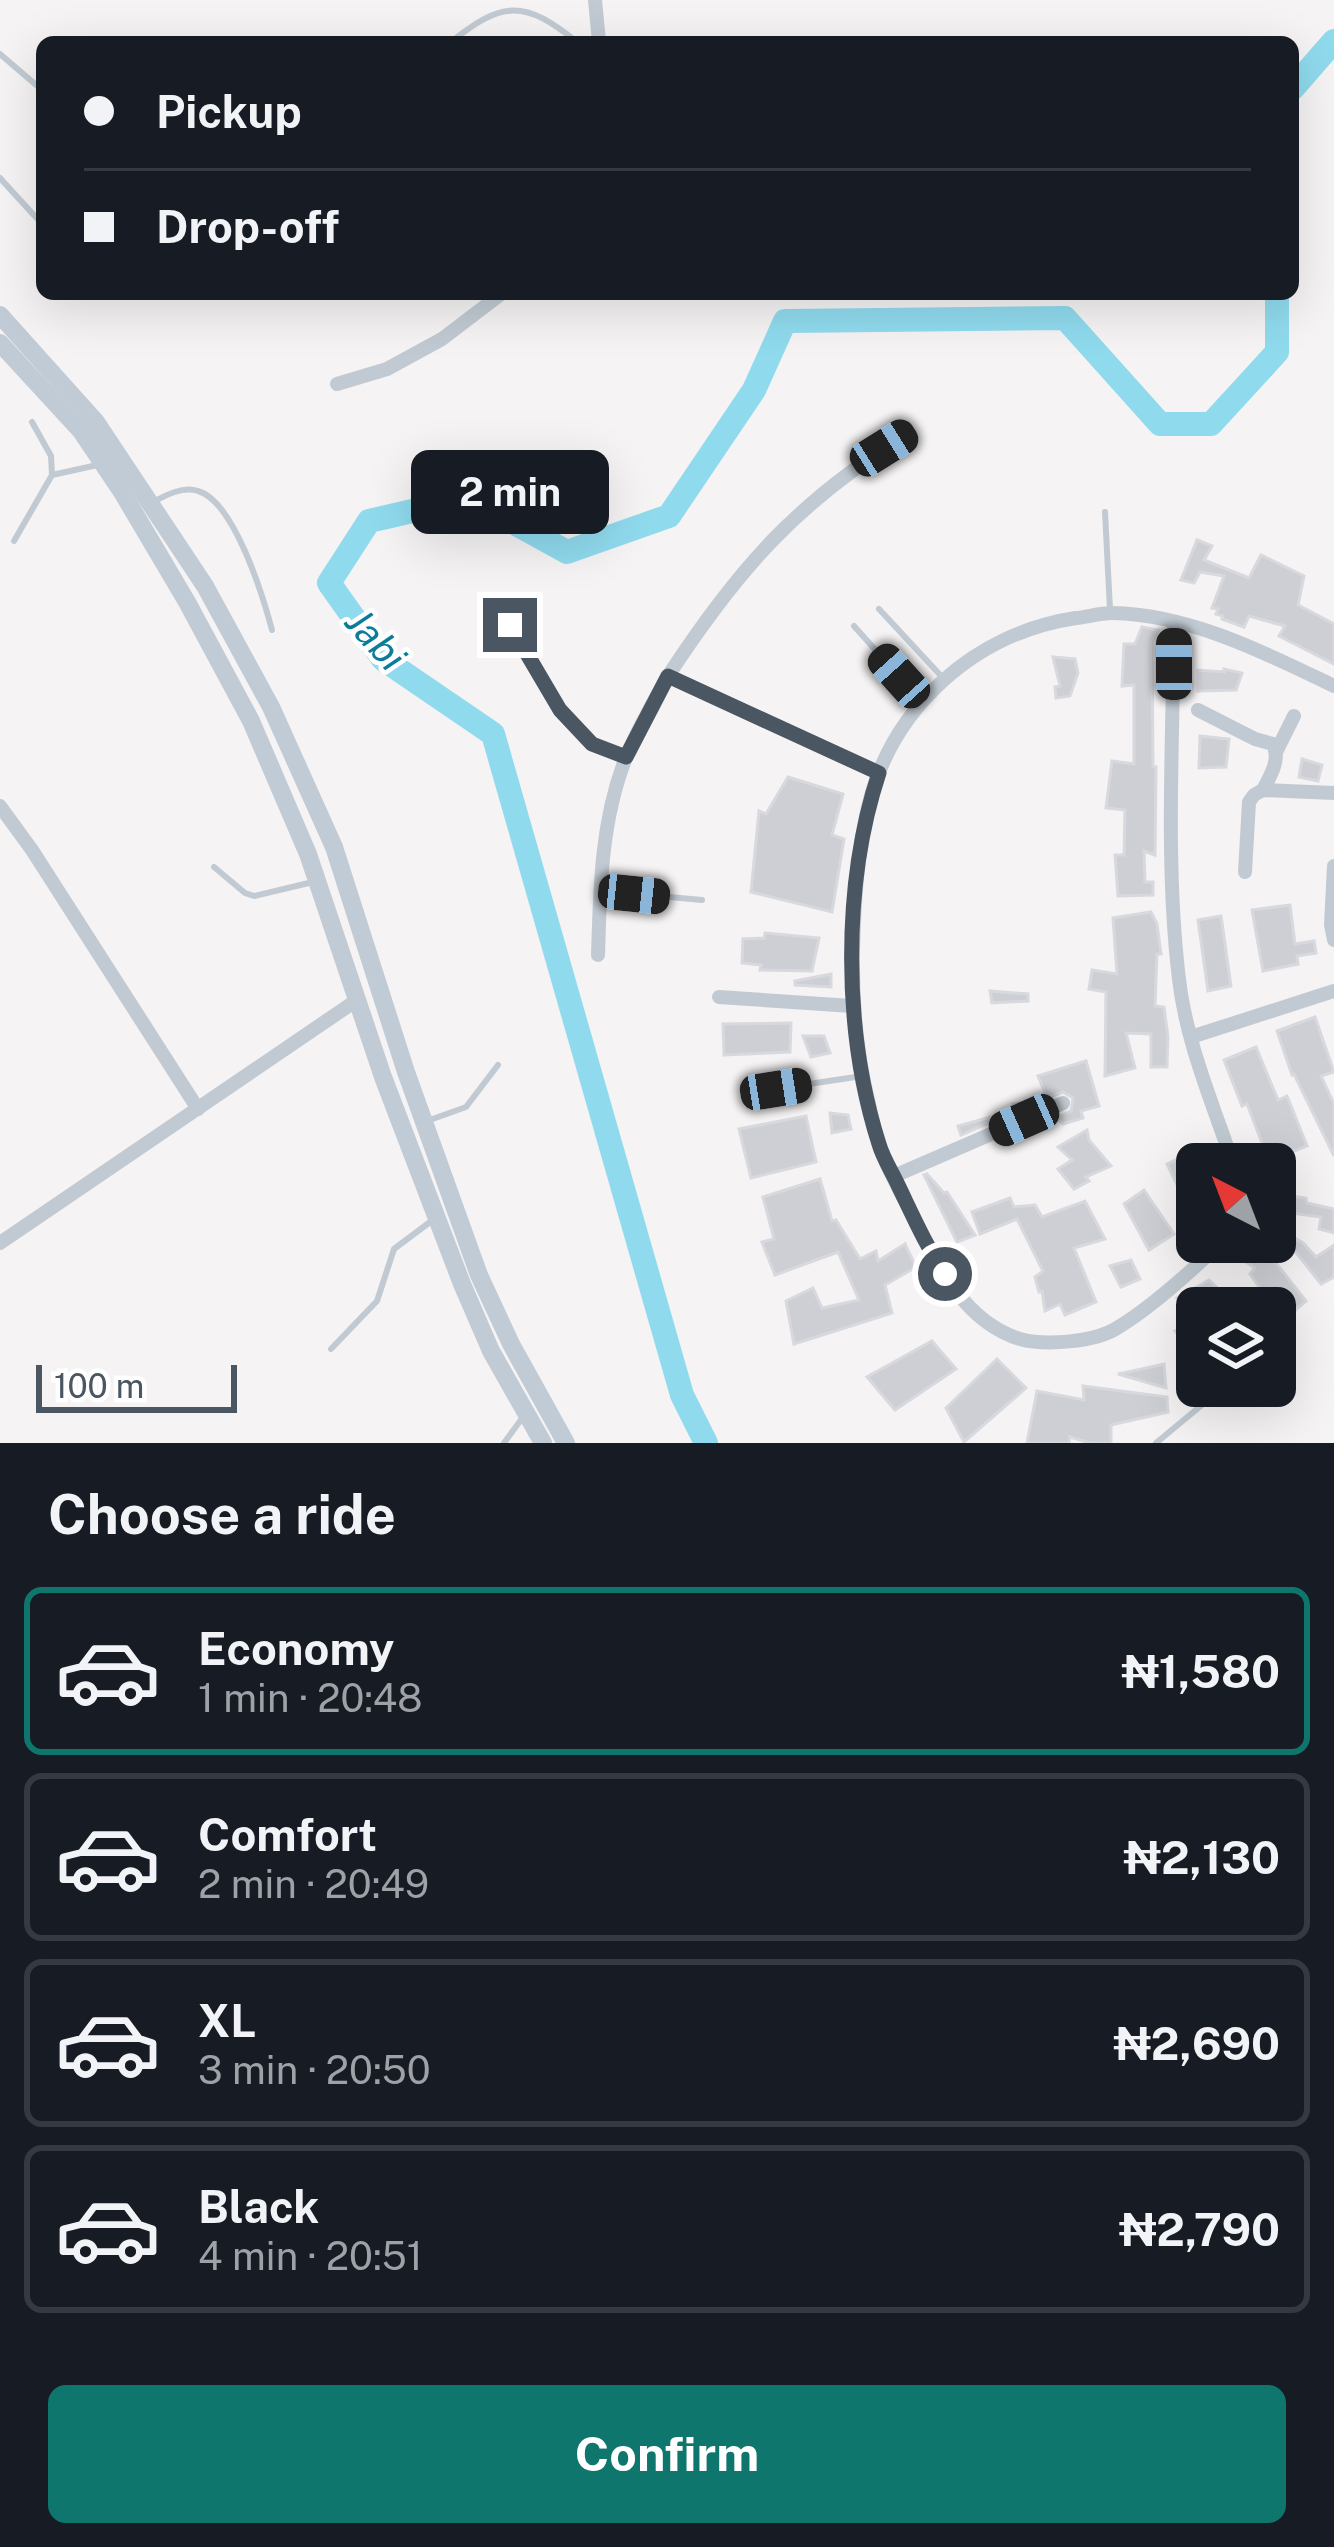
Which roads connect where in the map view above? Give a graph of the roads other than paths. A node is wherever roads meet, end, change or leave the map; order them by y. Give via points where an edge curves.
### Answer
1 (595, 0) edge
2 (458, 36) edge
3 (569, 36) edge
4 (598, 36) edge
5 (0, 55) edge
6 (36, 85) edge
7 (0, 178) edge
8 (36, 217) edge
9 (493, 300) edge
10 (0, 315) edge
11 (0, 343) edge
12 (337, 383) dead end
13 (32, 422) dead end
14 (907, 434) dead end
15 (110, 464) junction
16 (52, 475) junction
17 (150, 504) junction
18 (1105, 512) dead end
19 (14, 541) dead end
20 (879, 609) dead end
21 (1111, 614) junction
22 (1174, 622) junction
23 (510, 625) dead end
24 (854, 626) dead end
25 (272, 629) dead end
26 (668, 676) junction
27 (943, 678) junction
28 (1334, 686) edge
29 (921, 701) junction
30 (1198, 710) dead end
31 (1294, 716) dead end
32 (1276, 752) junction
33 (626, 757) junction
34 (879, 773) junction
35 (1262, 790) junction
36 (1334, 793) edge
37 (0, 806) edge
38 (1334, 866) edge
39 (214, 867) dead end
40 (1245, 872) dead end
41 (316, 881) junction
42 (600, 891) junction
43 (702, 901) dead end
44 (1334, 940) edge
45 (598, 955) dead end
46 (1334, 991) edge
47 (718, 997) dead end
48 (357, 1000) junction
49 (852, 1006) junction
50 (1191, 1037) junction
51 (498, 1065) dead end
52 (862, 1076) junction
53 (776, 1089) dead end
54 (1064, 1102) dead end
55 (198, 1109) junction
56 (424, 1122) junction
57 (1226, 1143) edge
58 (894, 1176) junction
59 (436, 1217) junction
60 (0, 1244) edge
61 (1196, 1263) edge
62 (331, 1349) dead end
63 (1199, 1407) edge
64 (526, 1413) junction
65 (504, 1443) edge
66 (543, 1443) edge
67 (566, 1443) edge
68 (1156, 1443) edge

1 - 4 street
2 - 3 lane via 502,7 533,8
5 - 6 lane
7 - 8 lane
9 - 12 street via 387,369
10 - 15 main road via 96,422
11 - 15 main road
13 - 16 lane
14 - 26 street via 807,505 758,553
15 - 16 lane
15 - 17 main road
15 - 41 main road via 251,721
16 - 19 lane
17 - 25 lane via 181,490 210,497 243,547
17 - 56 main road via 271,707 334,848
18 - 21 lane
20 - 27 lane
21 - 22 street
21 - 27 street via 1044,623 1001,639
22 - 28 street
22 - 50 street via 1172,879
23 - 33 lane via 560,710 592,744
24 - 29 lane
26 - 33 street
26 - 34 street
27 - 29 street
29 - 34 street
30 - 32 street
31 - 32 street
32 - 35 street
33 - 42 street
34 - 49 street via 860,856
35 - 36 street
35 - 40 street via 1250,802
37 - 55 street
38 - 44 street
39 - 41 lane via 254,896
41 - 48 main road
42 - 43 lane
42 - 45 street
46 - 50 street
47 - 49 street
48 - 55 street
48 - 59 main road
49 - 52 street
50 - 57 street
51 - 56 lane via 466,1107
52 - 53 lane
52 - 58 street
54 - 58 street
55 - 60 street
56 - 67 main road via 479,1275
58 - 61 street via 961,1298 991,1328 1025,1341 1081,1341 1114,1330
59 - 62 lane via 394,1250 381,1294
59 - 64 main road
63 - 68 lane
64 - 65 lane
64 - 66 main road

